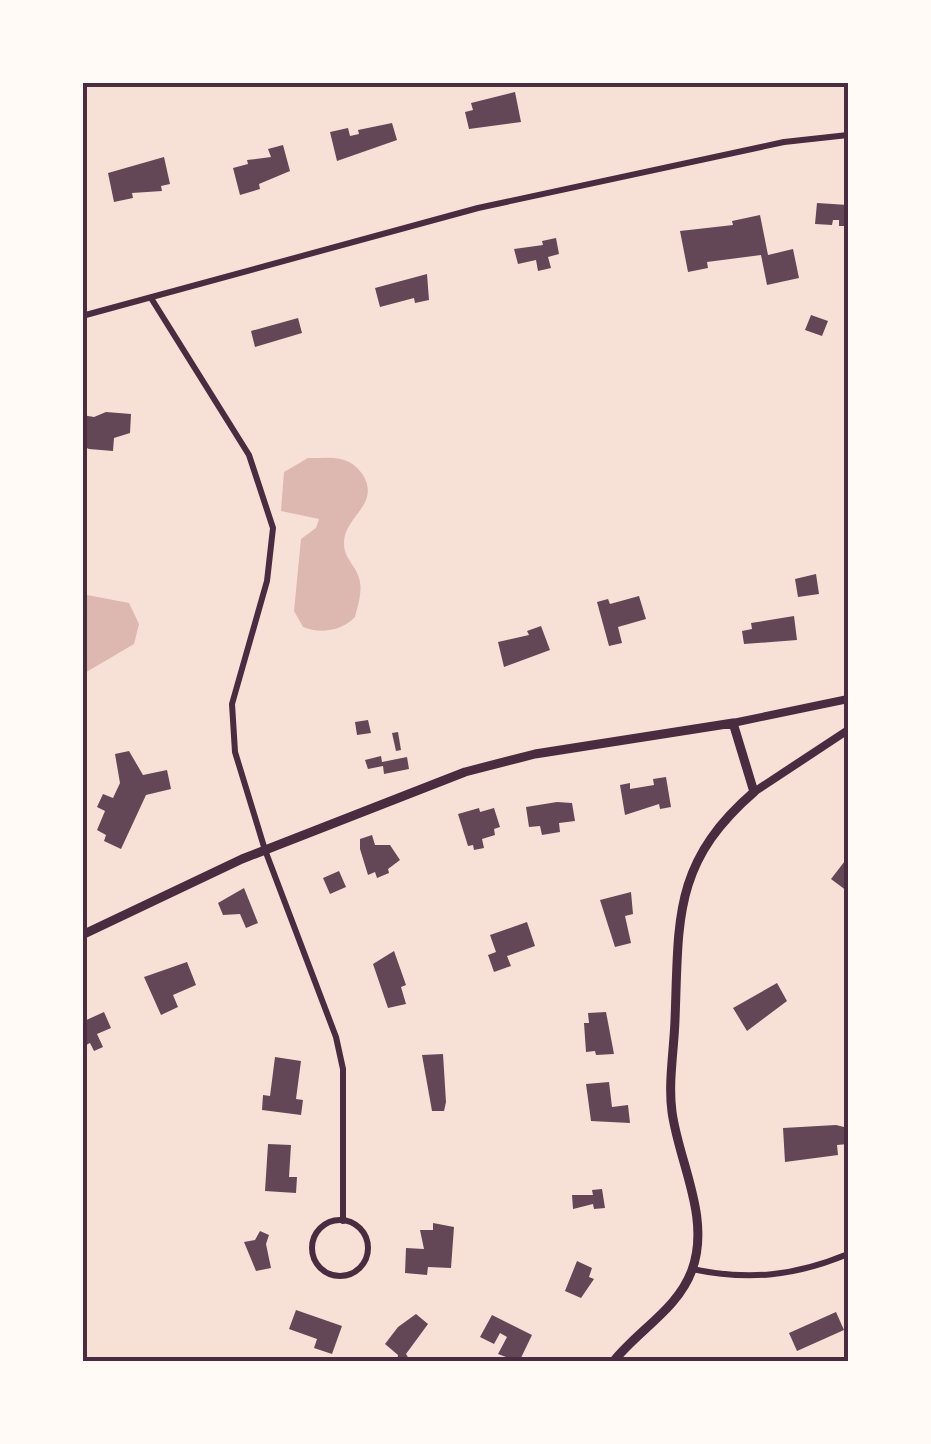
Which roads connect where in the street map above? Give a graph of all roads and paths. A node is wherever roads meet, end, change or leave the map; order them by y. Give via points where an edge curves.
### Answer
1 (848, 126) edge
2 (848, 135) edge
3 (151, 298) junction
4 (82, 316) edge
5 (848, 699) edge
6 (732, 723) junction
7 (848, 730) edge
8 (754, 792) junction
9 (265, 850) junction
10 (82, 935) edge
11 (343, 1221) junction
12 (848, 1254) edge
13 (692, 1269) junction
14 (612, 1362) edge

1 - 2 street
2 - 3 street via 784,142 478,208
3 - 4 street
3 - 9 street via 250,455 273,528 267,581 232,704 237,766
5 - 6 street
6 - 8 main road
6 - 9 main road via 486,765
7 - 8 street
8 - 13 main road via 723,819 696,858 678,932 671,1110 696,1213
9 - 10 main road
9 - 11 street via 340,1058
11 - 11 street via 322,1226 312,1245 318,1266 336,1276 357,1270 367,1252 362,1231
12 - 13 street via 785,1275
13 - 14 main road via 678,1296

